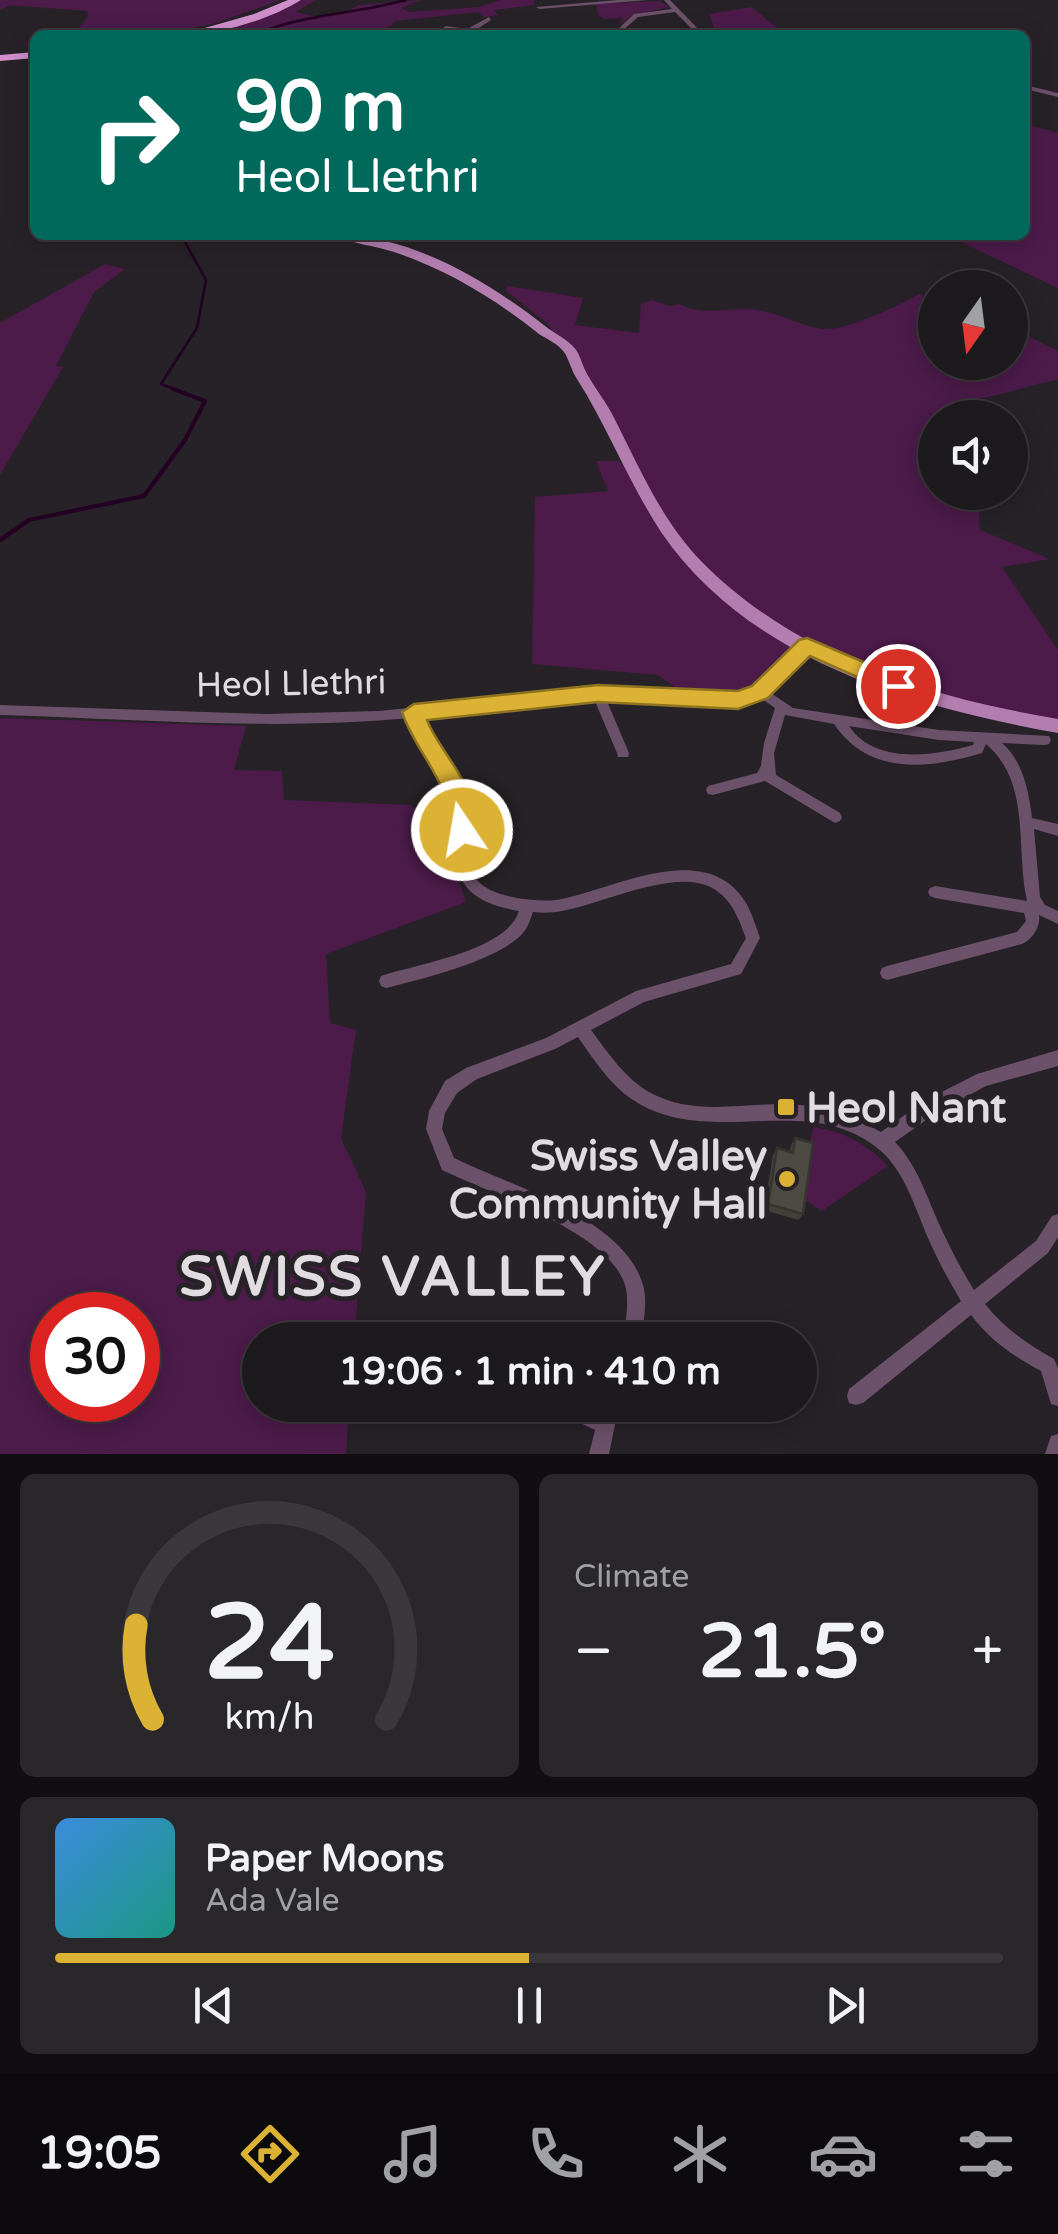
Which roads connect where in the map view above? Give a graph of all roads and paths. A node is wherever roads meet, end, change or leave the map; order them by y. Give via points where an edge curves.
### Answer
1 (296, 0) edge
2 (645, 0) edge
3 (667, 0) edge
4 (539, 6) dead end
5 (677, 10) junction
6 (644, 14) junction
7 (489, 19) dead end
8 (654, 22) dead end
9 (446, 28) dead end
10 (205, 30) edge
11 (454, 30) edge
12 (471, 30) edge
13 (622, 30) edge
14 (696, 30) edge
15 (30, 58) edge
16 (0, 60) edge
17 (1030, 88) edge
18 (1058, 94) edge
19 (361, 240) edge
20 (807, 646) junction
21 (760, 692) junction
22 (598, 694) junction
23 (781, 708) junction
24 (0, 710) edge
25 (414, 712) junction
26 (838, 720) junction
27 (1051, 733) edge
28 (984, 738) junction
29 (622, 753) dead end
30 (766, 769) junction
31 (714, 790) dead end
32 (835, 817) dead end
33 (1027, 822) junction
34 (1058, 830) edge
35 (936, 892) dead end
36 (527, 905) junction
37 (1035, 909) junction
38 (1058, 918) edge
39 (887, 973) dead end
40 (386, 981) dead end
41 (580, 1027) junction
42 (1058, 1058) edge
43 (882, 1141) junction
44 (1058, 1222) edge
45 (972, 1306) junction
46 (633, 1322) edge
47 (1053, 1363) edge
48 (856, 1396) dead end
49 (1058, 1397) edge
50 (606, 1422) edge
51 (1058, 1443) edge
52 (599, 1454) edge
53 (1055, 1454) edge

1 - 10 highway
2 - 4 street
3 - 5 street
5 - 6 street
5 - 14 street
6 - 8 street
6 - 13 street
7 - 12 street
9 - 11 street
15 - 16 highway
17 - 18 street
19 - 20 main road via 462,275 550,336 602,408 642,492 695,564 727,594
20 - 21 street
20 - 27 main road via 929,698
21 - 22 street, Heol Llethri via 738,700
21 - 23 street
22 - 25 street, Heol Llethri
22 - 29 street
23 - 26 street
23 - 30 street
24 - 25 street, Heol Llethri via 235,719
25 - 36 street via 460,803 462,863 471,883 500,902
26 - 28 street
26 - 28 street via 865,749 903,759 957,755 978,749
27 - 28 street
28 - 33 street via 1000,745 1013,768
30 - 31 street via 762,777
30 - 32 street via 770,778
33 - 34 street
33 - 37 street
35 - 37 street
36 - 40 street via 512,934 425,972
36 - 41 street via 563,905 663,876 690,876 730,891 746,912 753,938 736,970 641,996
37 - 38 street
37 - 39 street via 1022,938
41 - 43 street via 625,1084 658,1105 696,1114 819,1114
41 - 46 street via 472,1073 443,1099 434,1130 448,1164 592,1231 619,1256 634,1282
42 - 43 street via 983,1079
43 - 45 street via 908,1172
44 - 45 street via 1042,1248
45 - 47 street via 1006,1341
45 - 48 street
47 - 49 street
50 - 52 street
51 - 53 street

